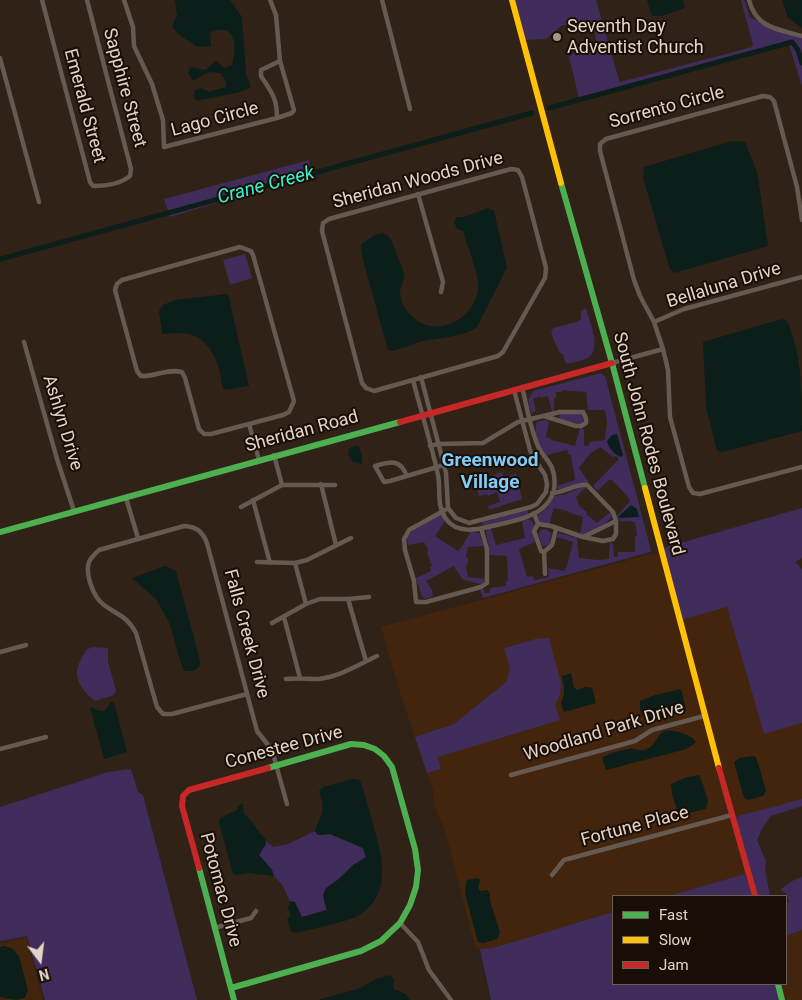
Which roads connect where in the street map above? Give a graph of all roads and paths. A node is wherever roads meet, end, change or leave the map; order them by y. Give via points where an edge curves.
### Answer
1 (42, 0) edge
2 (87, 0) edge
3 (124, 0) edge
4 (270, 0) edge
5 (382, 0) edge
6 (512, 0) edge
7 (749, 0) edge
8 (802, 36) edge
9 (0, 58) edge
10 (280, 61) junction
11 (410, 109) dead end
12 (277, 118) junction
13 (125, 180) joint
14 (418, 194) junction
15 (39, 202) dead end
16 (802, 220) edge
17 (802, 277) edge
18 (441, 292) dead end
19 (654, 322) junction
20 (24, 342) dead end
21 (663, 349) junction
22 (612, 363) junction
23 (421, 378) junction
24 (413, 380) junction
25 (522, 387) junction
26 (514, 390) junction
27 (431, 413) junction
28 (422, 415) junction
29 (544, 416) junction
30 (531, 420) junction
31 (523, 421) junction
32 (249, 424) junction
33 (438, 444) junction
34 (430, 446) junction
35 (274, 456) junction
36 (544, 456) junction
37 (259, 460) junction
38 (537, 462) junction
39 (444, 464) junction
40 (802, 466) edge
41 (436, 467) junction
42 (407, 476) junction
43 (321, 484) junction
44 (282, 485) junction
45 (335, 485) dead end
46 (546, 492) junction
47 (553, 493) junction
48 (126, 498) junction
49 (253, 500) junction
50 (241, 507) dead end
51 (531, 507) junction
52 (448, 508) junction
53 (442, 511) junction
54 (74, 512) junction
55 (534, 514) junction
56 (616, 521) junction
57 (480, 522) junction
58 (538, 524) junction
59 (482, 529) junction
60 (556, 529) junction
61 (0, 532) edge
62 (583, 537) junction
63 (138, 538) junction
64 (351, 538) dead end
65 (336, 544) junction
66 (544, 552) junction
67 (257, 562) dead end
68 (270, 563) junction
69 (295, 563) junction
70 (545, 574) dead end
71 (369, 597) dead end
72 (348, 599) junction
73 (306, 604) junction
74 (284, 617) junction
75 (272, 623) dead end
76 (26, 645) dead end
77 (0, 652) edge
78 (377, 656) dead end
79 (366, 661) junction
80 (300, 678) junction
81 (286, 679) dead end
82 (247, 694) junction
83 (704, 716) junction
84 (46, 737) dead end
85 (0, 749) edge
86 (276, 765) junction
87 (511, 775) dead end
88 (189, 790) joint
89 (287, 804) dead end
90 (732, 815) junction
91 (552, 876) dead end
92 (755, 895) edge
93 (256, 911) dead end
94 (400, 923) junction
95 (214, 928) junction
96 (778, 985) edge
97 (231, 988) junction
98 (234, 1000) edge
99 (451, 1000) edge
100 (782, 1000) edge

1 - 13 street, Emerald Street via 90,182 93,186 102,186
2 - 13 street, Sapphire Street via 131,169
3 - 12 street, Lago Circle via 133,27 134,46 152,84 163,120 164,147
4 - 10 street, Lago Circle via 276,15
5 - 11 street
6 - 22 street, South John Rodes Boulevard
7 - 8 street via 760,22
9 - 15 street
10 - 12 street, Lago Circle via 294,110 292,114
10 - 12 street, Lago Circle via 261,70 261,76 277,102
14 - 18 street via 443,282
14 - 23 street, Sheridan Woods Drive via 511,168 518,170 546,268 545,278 503,352
14 - 24 street, Sheridan Woods Drive via 322,223 362,382 374,391
16 - 19 street, Sorrento Circle via 794,178 770,97 763,96 606,139 600,144 600,151 634,280
17 - 19 street, Bellaluna Drive via 684,309
19 - 21 street, Sorrento Circle
20 - 54 street, Ashlyn Drive
21 - 22 street
21 - 40 street, Sorrento Circle via 668,370 670,417 693,493 700,494
22 - 25 street, Sheridan Road
22 - 83 street, South John Rodes Boulevard
23 - 24 street, Sheridan Woods Drive
23 - 27 street
24 - 28 street
25 - 26 street, Sheridan Road
25 - 30 street
26 - 27 street, Sheridan Road
26 - 31 street
27 - 28 street, Sheridan Road
27 - 33 street
28 - 34 street
28 - 35 street, Sheridan Road
29 - 29 street via 580,411 585,415 586,424 576,426
29 - 30 street
30 - 31 street
30 - 36 street via 537,444
31 - 33 street via 483,443
31 - 38 street via 530,450
32 - 32 street via 289,412 294,401 251,251 240,248 116,284 134,362 141,376 174,370 182,372 199,428 204,434
32 - 37 street
33 - 34 street
33 - 39 street
34 - 41 street
35 - 37 street, Sheridan Road
35 - 44 street
36 - 38 street
36 - 47 street via 554,476
37 - 48 street, Sheridan Road
38 - 46 street via 545,475
39 - 41 street
39 - 52 street
41 - 42 street
41 - 53 street
42 - 42 street via 384,482 375,466 396,462
43 - 44 street
43 - 45 street
43 - 65 street
44 - 49 street
46 - 47 street
46 - 51 street
47 - 55 street via 543,508
47 - 56 street via 587,485 613,512
48 - 54 street, Sheridan Road
48 - 63 street
49 - 50 street
49 - 68 street
51 - 55 street
51 - 57 street
52 - 53 street
52 - 57 street via 456,518 469,523
53 - 59 street via 447,520 459,528
53 - 59 street via 409,530 404,539 416,602 481,588 487,583 487,549
54 - 61 street, Sheridan Road
55 - 58 street
55 - 59 street
56 - 62 street
56 - 62 street via 613,538 603,541
57 - 59 street
58 - 60 street
58 - 66 street via 534,531 540,551
60 - 62 street
60 - 66 street via 552,545
63 - 82 street, Falls Creek Drive via 184,526 193,526 202,532
63 - 82 street via 99,550 90,559 88,570 95,594 103,604 121,614 136,633 157,707 163,714 172,714
64 - 65 street
65 - 69 street
66 - 70 street
67 - 68 street
68 - 69 street
69 - 73 street
71 - 72 street
72 - 73 street via 320,599
72 - 79 street
73 - 74 street
74 - 75 street
74 - 80 street
76 - 77 street
78 - 79 street
79 - 80 street via 331,676
80 - 81 street
82 - 86 street, Falls Creek Drive via 257,731 272,750
83 - 87 street, Woodland Park Drive via 652,730 635,741
83 - 90 street, South John Rodes Boulevard
84 - 85 street
86 - 88 street, Conestee Drive
86 - 89 street, Falls Creek Drive
86 - 94 street, Conestee Drive via 351,744 374,748 387,757 415,849 418,870 416,888
88 - 95 street, Potomac Drive via 183,796 182,806
90 - 91 street, Fortune Place via 564,860
90 - 92 street, South John Rodes Boulevard
93 - 95 street via 251,918
94 - 97 street, Conestee Drive via 381,941 361,951
94 - 99 street via 418,942 429,970
95 - 97 street, Potomac Drive
96 - 100 street
97 - 98 street, Potomac Drive

